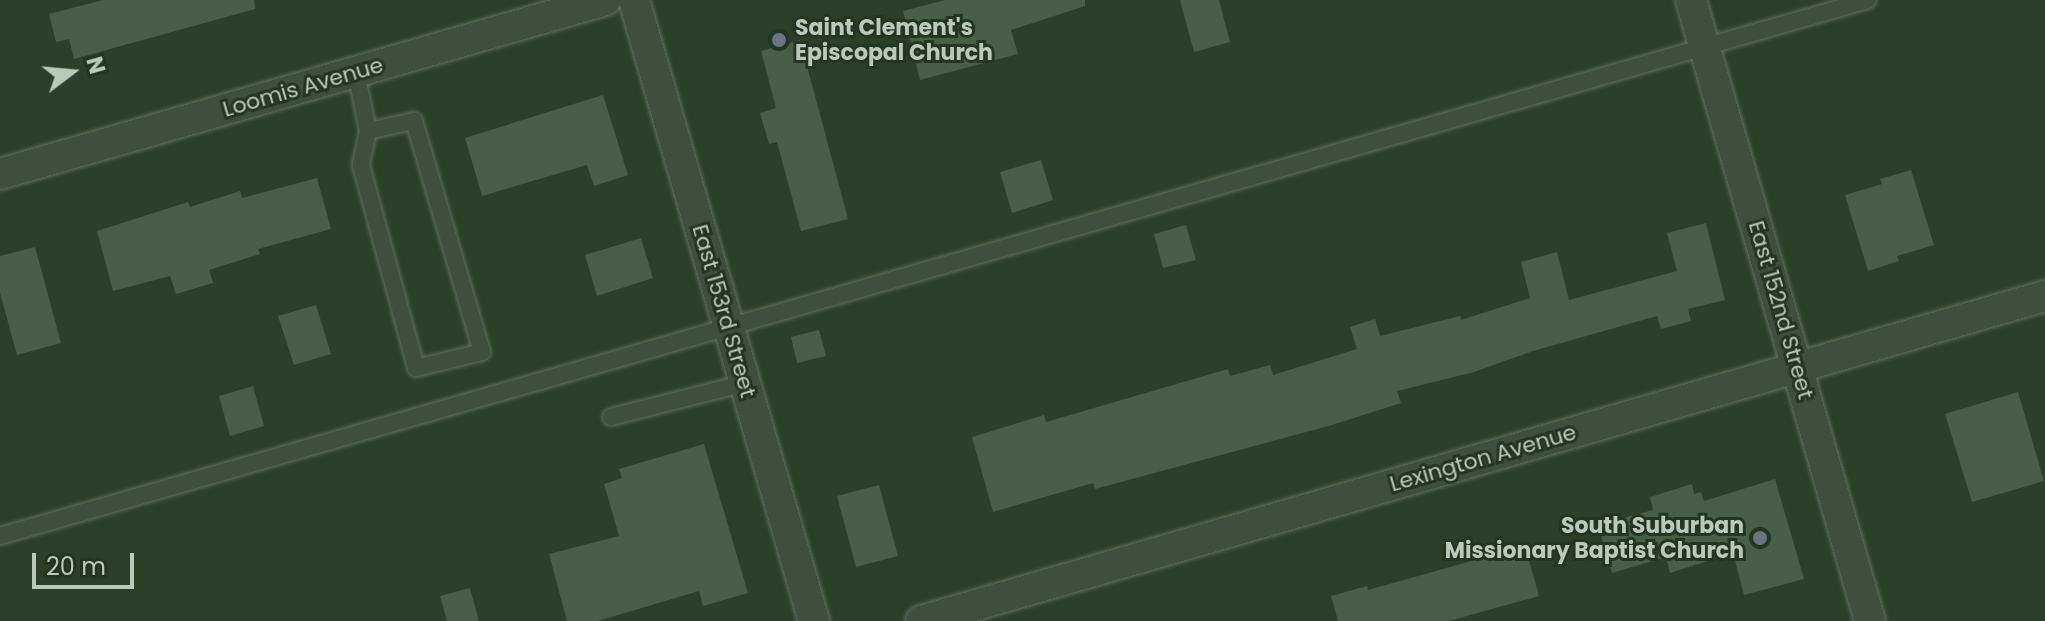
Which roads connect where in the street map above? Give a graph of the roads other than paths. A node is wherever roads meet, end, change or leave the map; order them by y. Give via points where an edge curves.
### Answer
1 (606, 0) edge
2 (634, 0) edge
3 (1691, 0) edge
4 (1868, 0) edge
5 (1705, 47) junction
6 (356, 72) junction
7 (368, 131) junction
8 (0, 174) edge
9 (2045, 296) edge
10 (729, 327) junction
11 (1797, 367) junction
12 (745, 383) junction
13 (611, 417) dead end
14 (0, 536) edge
15 (814, 621) edge
16 (921, 621) edge
17 (1870, 621) edge

1 - 6 street, Loomis Avenue
2 - 10 street, East 153rd Street
3 - 5 street, East 152nd Street
4 - 5 lane
5 - 10 lane
5 - 11 street, East 152nd Street
6 - 7 lane
6 - 8 street, Loomis Avenue
7 - 7 lane via 361,165 416,368 482,352 414,121
9 - 11 street, Lexington Avenue
10 - 12 street, East 153rd Street
10 - 14 lane
11 - 16 street, Lexington Avenue
11 - 17 street, East 152nd Street
12 - 13 lane
12 - 15 street, East 153rd Street

